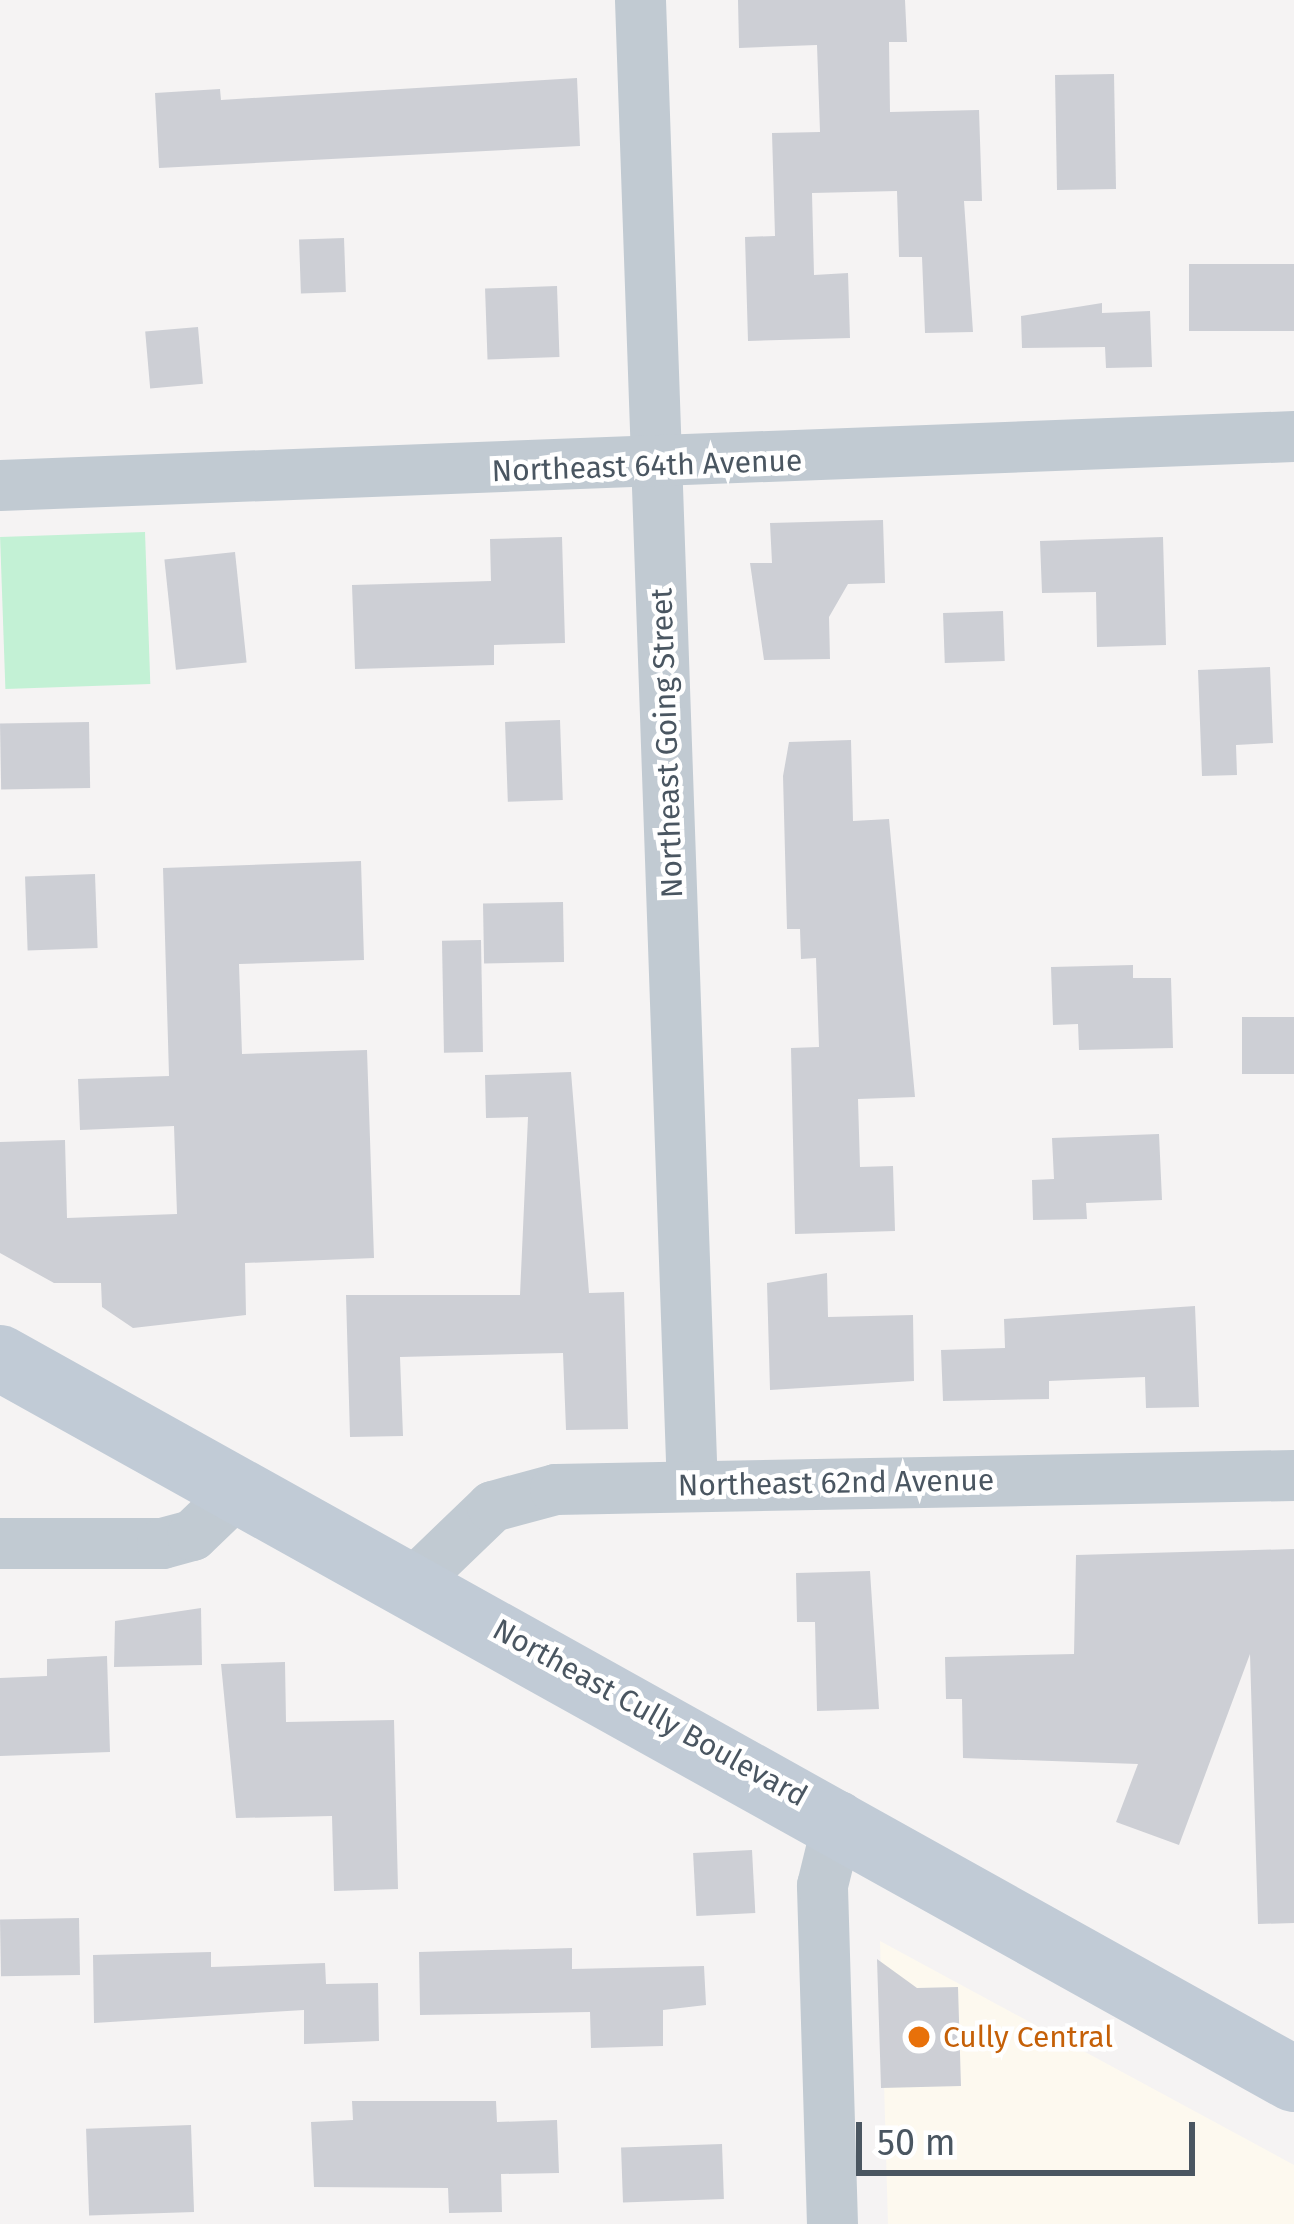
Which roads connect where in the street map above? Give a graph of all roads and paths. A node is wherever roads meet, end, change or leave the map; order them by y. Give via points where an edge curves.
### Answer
1 (640, 0) edge
2 (1294, 436) edge
3 (657, 468) junction
4 (0, 485) edge
5 (0, 1358) edge
6 (1294, 1475) edge
7 (692, 1486) junction
8 (240, 1489) junction
9 (0, 1543) edge
10 (412, 1583) junction
11 (839, 1816) junction
12 (1294, 2079) edge
13 (832, 2224) edge

1 - 3 street, Northeast Going Street
2 - 3 street, Northeast 64th Avenue
3 - 4 street, Northeast 64th Avenue
3 - 7 street, Northeast Going Street
5 - 8 main road, Northeast Cully Boulevard
6 - 7 street, Northeast 62nd Avenue
7 - 10 street, Northeast 62nd Avenue via 517,1494 467,1522
8 - 9 street via 192,1535 162,1543
8 - 10 main road, Northeast Cully Boulevard
10 - 11 main road, Northeast Cully Boulevard
11 - 12 main road, Northeast Cully Boulevard
11 - 13 street via 822,1885

